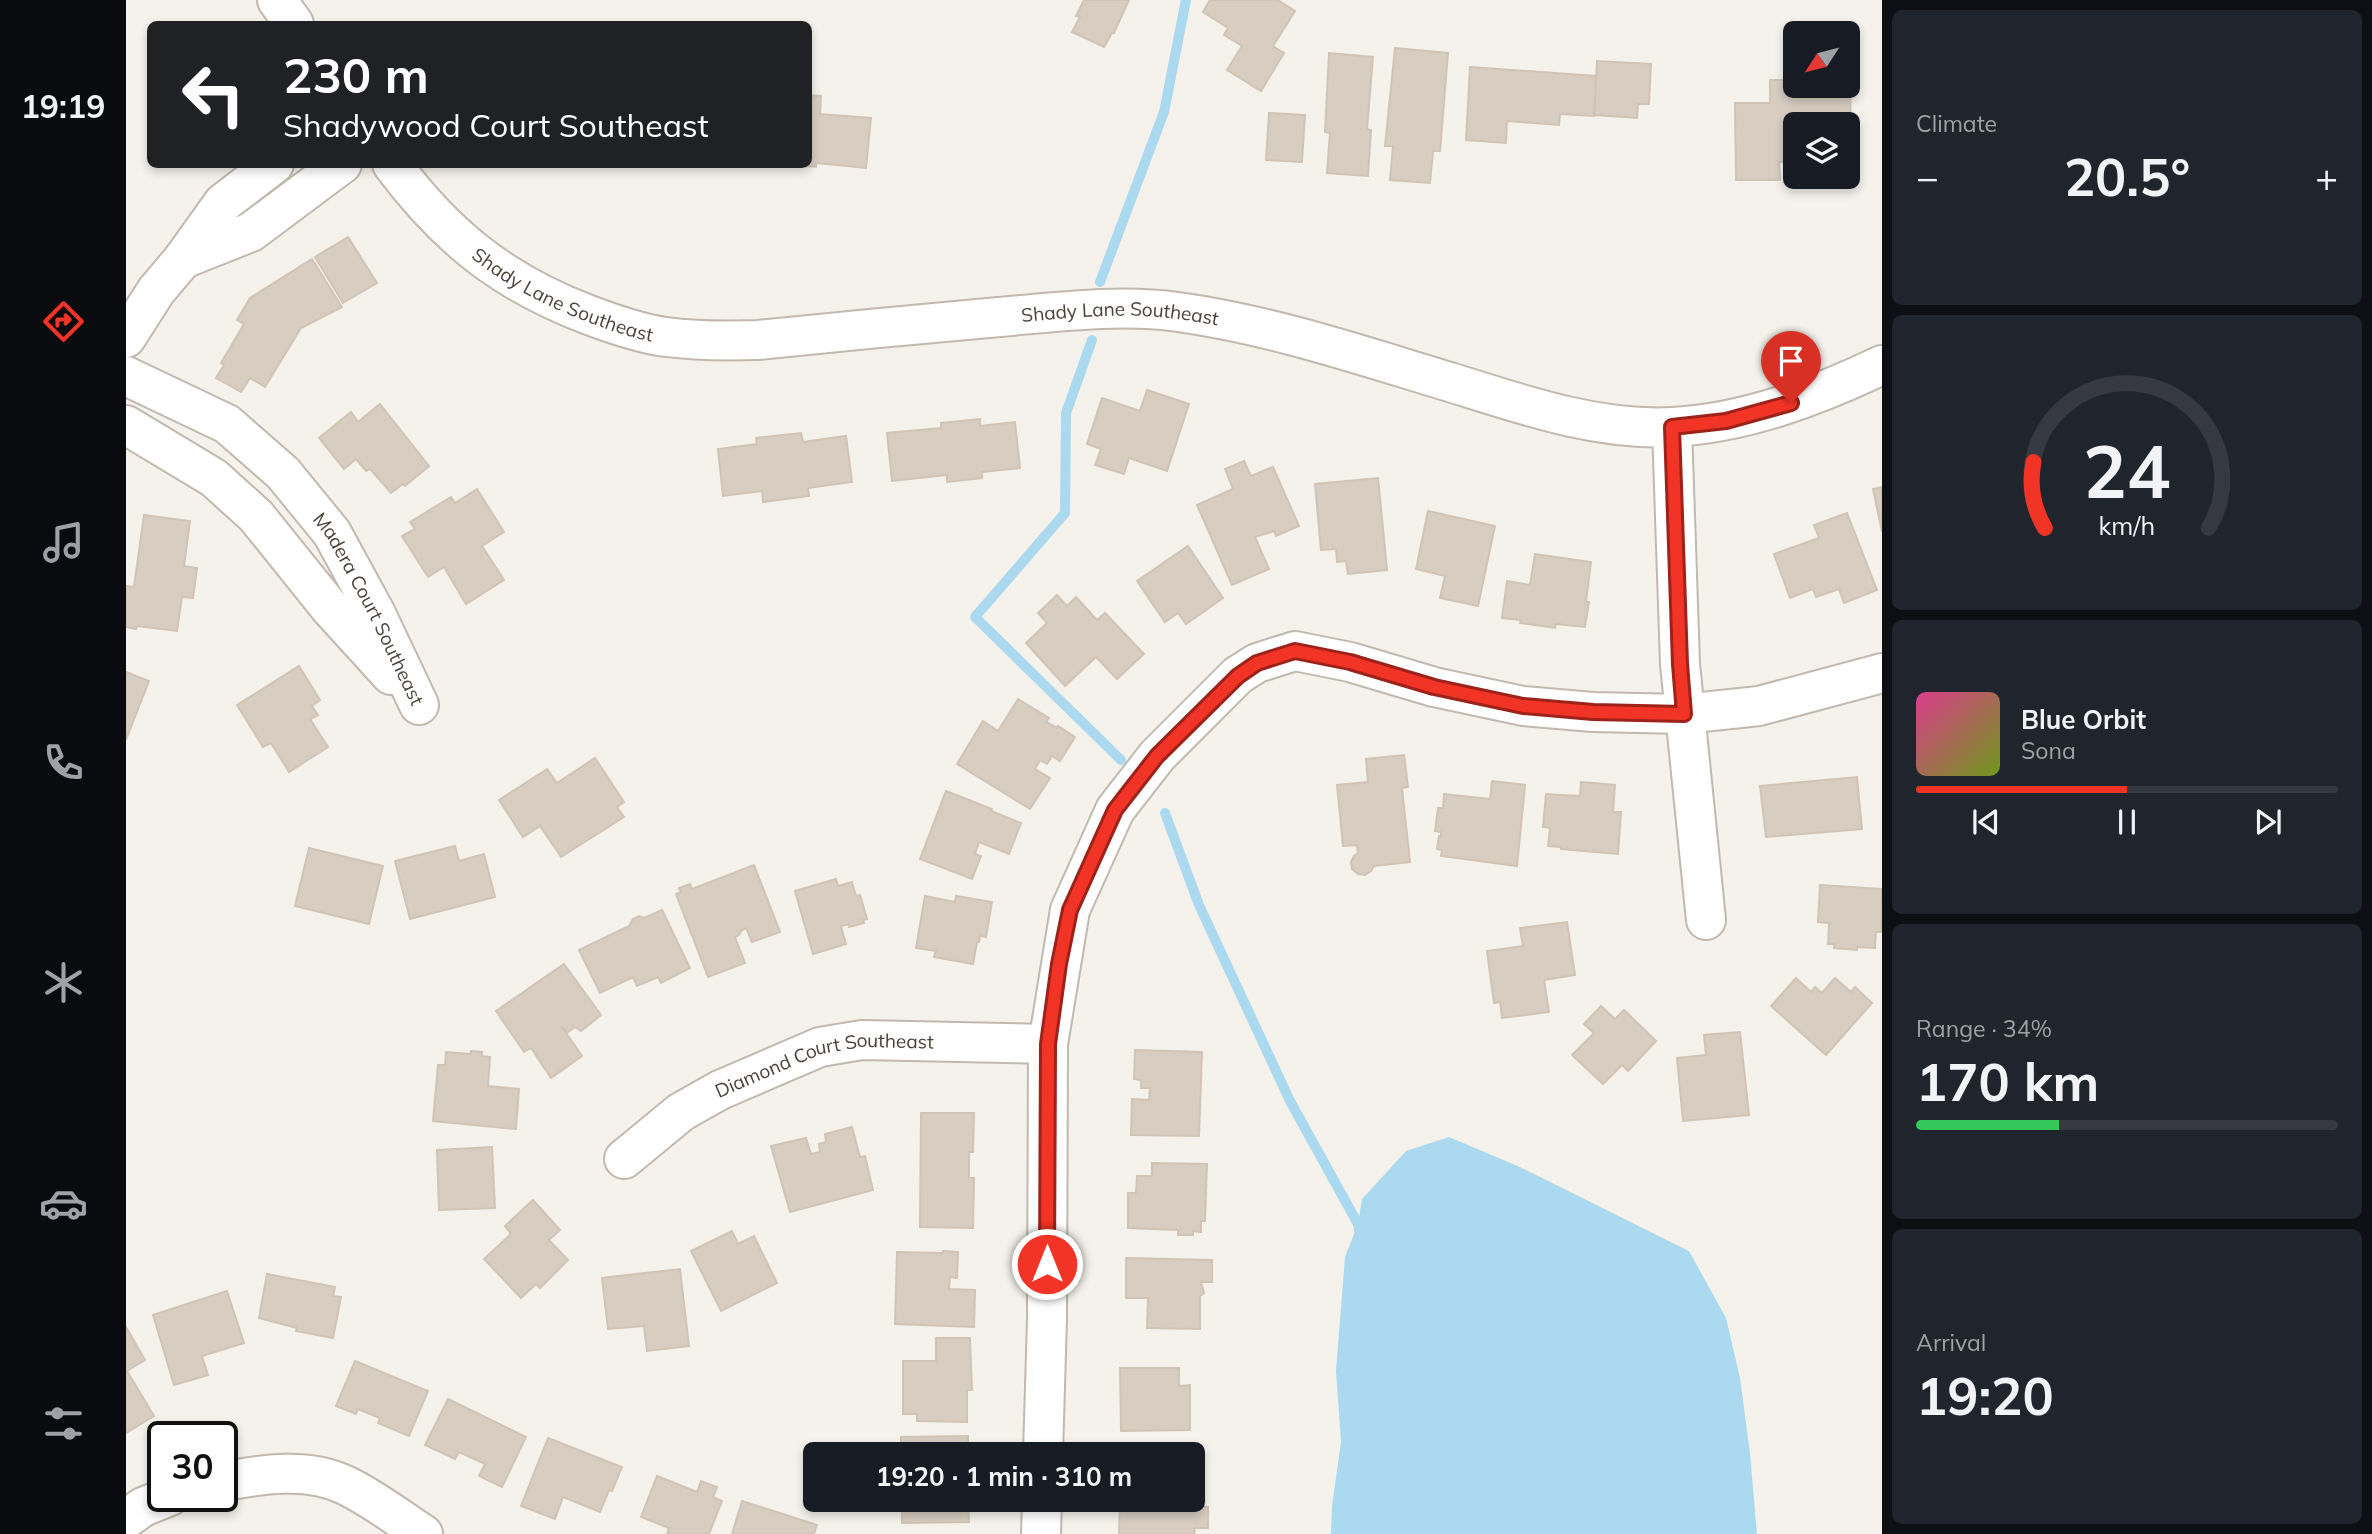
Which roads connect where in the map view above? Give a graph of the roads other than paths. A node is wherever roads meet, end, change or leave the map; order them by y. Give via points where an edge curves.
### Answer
1 (278, 0) edge
2 (292, 21) edge
3 (269, 168) edge
4 (337, 168) edge
5 (395, 168) edge
6 (183, 259) junction
7 (126, 338) edge
8 (1882, 365) edge
9 (126, 376) edge
10 (126, 425) edge
11 (1672, 427) junction
12 (1882, 673) edge
13 (1684, 714) junction
14 (1706, 920) dead end
15 (1048, 1044) junction
16 (624, 1159) dead end
17 (1043, 1442) edge
18 (238, 1479) edge
19 (147, 1505) edge
20 (1042, 1512) edge
21 (126, 1518) edge
22 (423, 1534) edge
23 (1041, 1534) edge

1 - 2 street
3 - 6 street via 223,203
4 - 6 street via 251,232
5 - 11 street, Shady Lane Southeast via 423,205 504,275 555,302 663,337 758,340 1038,314 1167,312 1341,349 1543,410 1623,426
6 - 7 street
8 - 11 street, Shady Lane Southeast via 1791,403 1726,421
9 - 10 street, Madera Court Southeast via 228,424 283,473 332,533 419,705 330,608 256,516 214,478
11 - 13 street
12 - 13 street via 1759,706
13 - 14 street
13 - 15 street via 1523,706 1295,651 1257,663 1200,711 1115,810 1070,910
15 - 16 street, Diamond Court Southeast via 862,1040 820,1047 681,1112
15 - 17 street
18 - 22 street via 317,1476 345,1485
19 - 21 street
20 - 23 street

